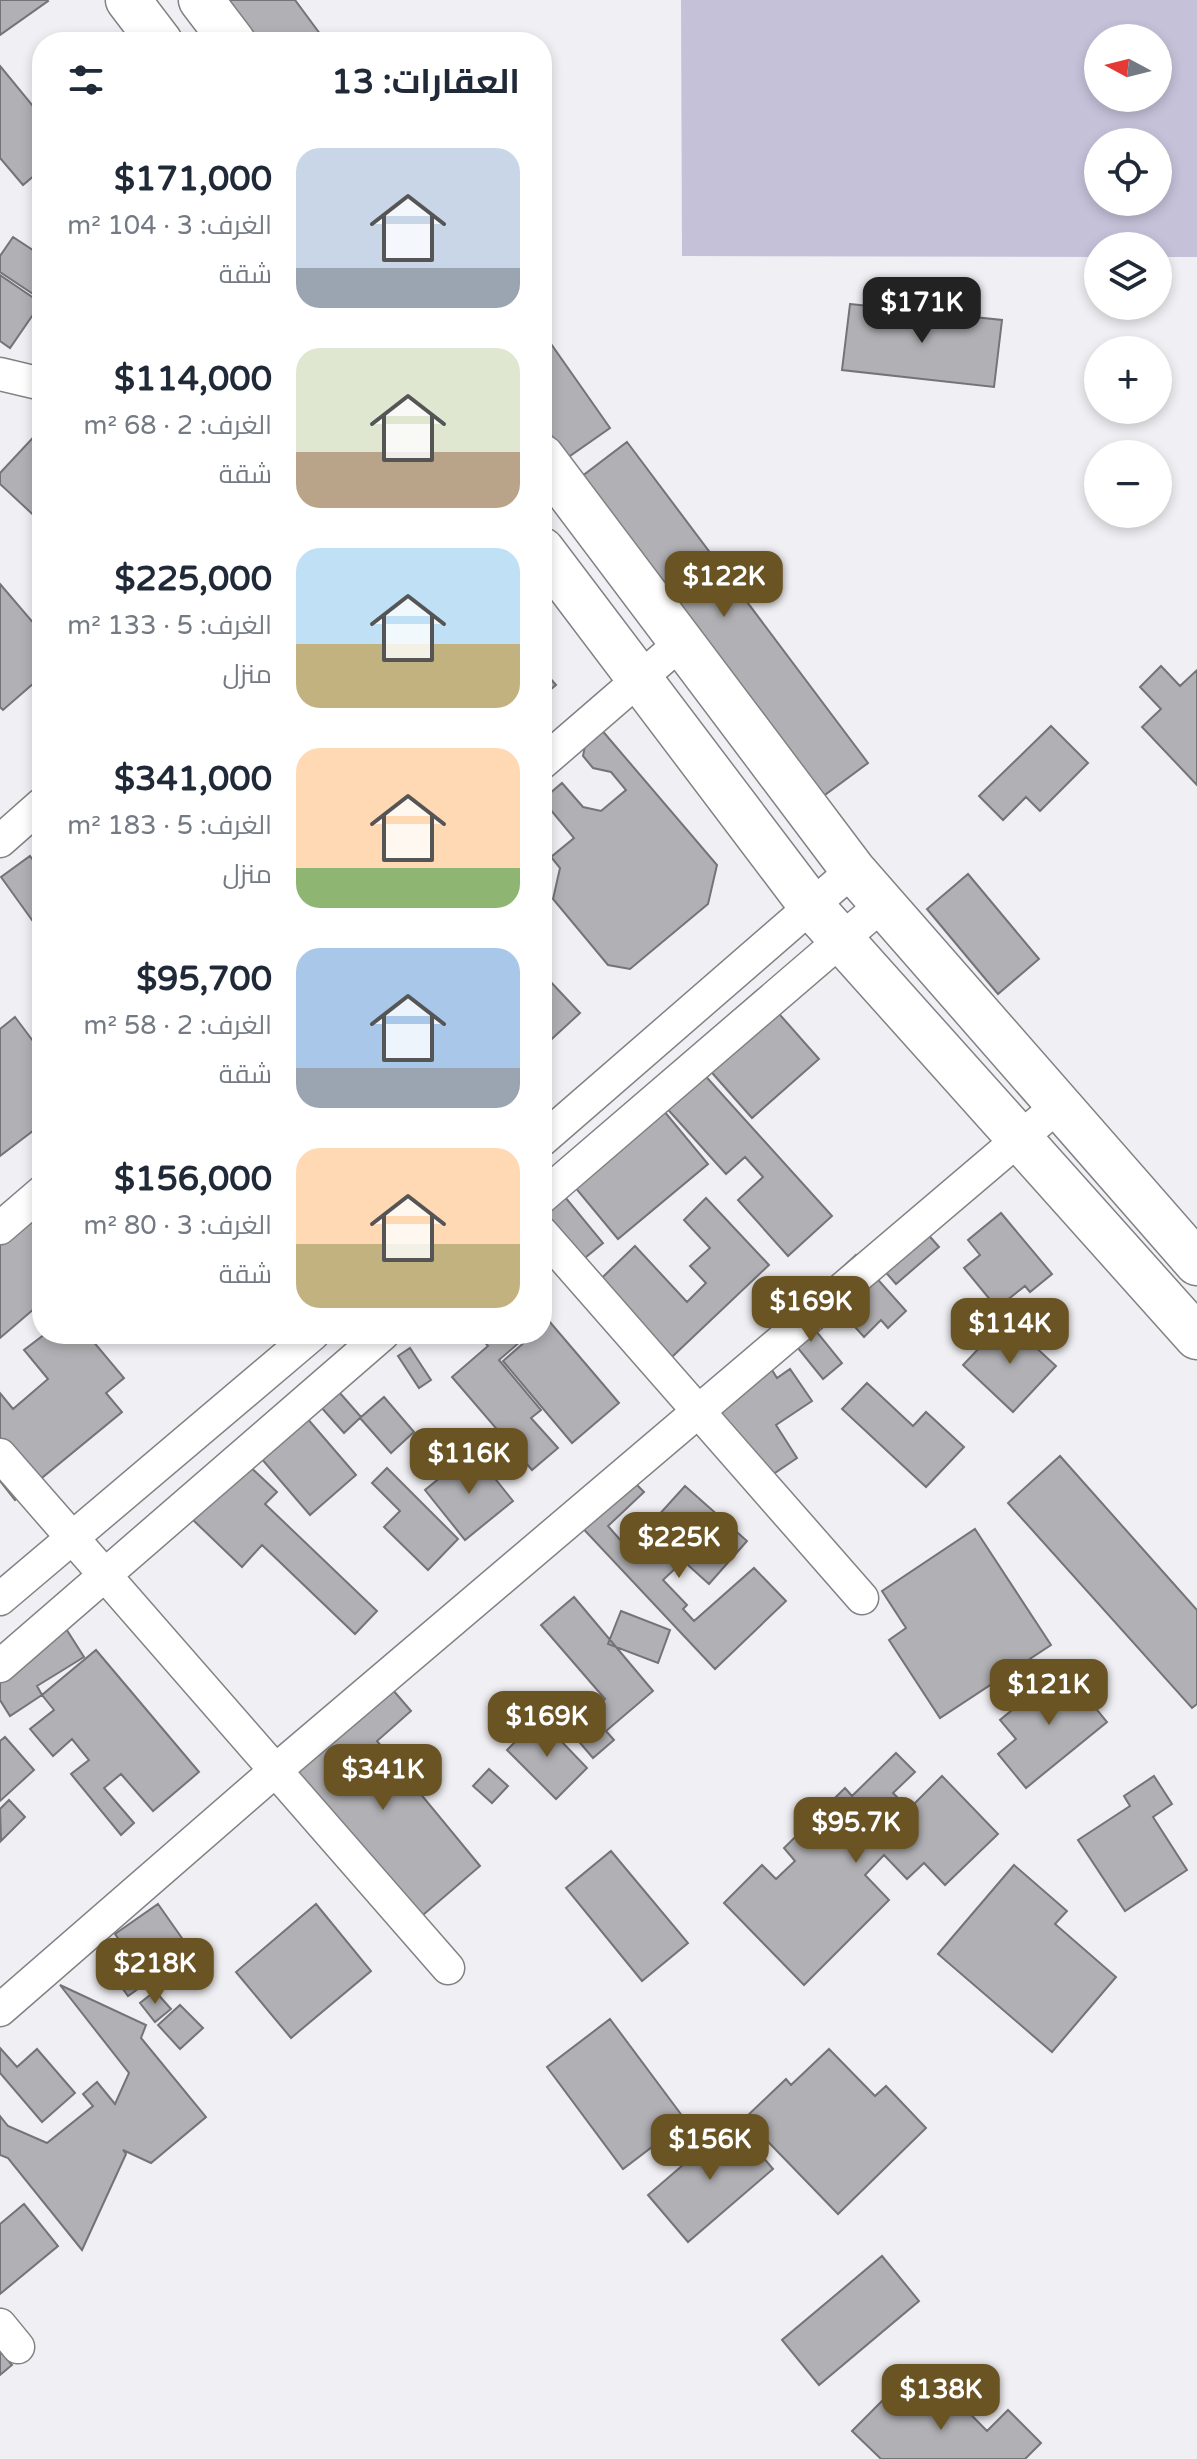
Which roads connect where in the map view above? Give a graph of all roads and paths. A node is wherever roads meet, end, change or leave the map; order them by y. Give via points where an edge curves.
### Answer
1 (128, 0) edge
2 (201, 0) edge
3 (152, 32) edge
4 (225, 32) edge
5 (0, 374) edge
6 (32, 382) edge
7 (552, 470) edge
8 (552, 563) edge
9 (682, 642) junction
10 (639, 679) junction
11 (552, 754) edge
12 (32, 813) edge
13 (0, 841) edge
14 (853, 870) junction
15 (883, 904) junction
16 (812, 907) junction
17 (841, 939) junction
18 (1059, 1105) junction
19 (552, 1131) edge
20 (1018, 1137) junction
21 (552, 1188) edge
22 (32, 1201) edge
23 (0, 1228) edge
24 (552, 1244) edge
25 (1197, 1263) edge
26 (1197, 1337) edge
27 (301, 1344) edge
28 (371, 1344) edge
29 (699, 1412) junction
30 (0, 1455) edge
31 (72, 1538) junction
32 (104, 1574) junction
33 (862, 1598) dead end
34 (0, 1599) edge
35 (0, 1666) edge
36 (276, 1770) junction
37 (448, 1968) dead end
38 (0, 2010) edge

1 - 3 main road
2 - 4 main road
5 - 6 street
7 - 9 main road
8 - 10 main road
9 - 10 street
9 - 14 main road
10 - 11 street
10 - 16 main road
12 - 13 street
14 - 15 main road
14 - 16 street
15 - 17 street
15 - 18 main road
16 - 17 main road
16 - 19 street
17 - 20 main road
17 - 21 street
18 - 20 street
18 - 25 main road
20 - 26 main road
20 - 29 street
22 - 23 street
24 - 29 street
27 - 31 street
28 - 32 street
29 - 33 street
29 - 36 street
30 - 31 street
31 - 32 street
31 - 34 street
32 - 35 street
32 - 36 street
36 - 37 street
36 - 38 street

